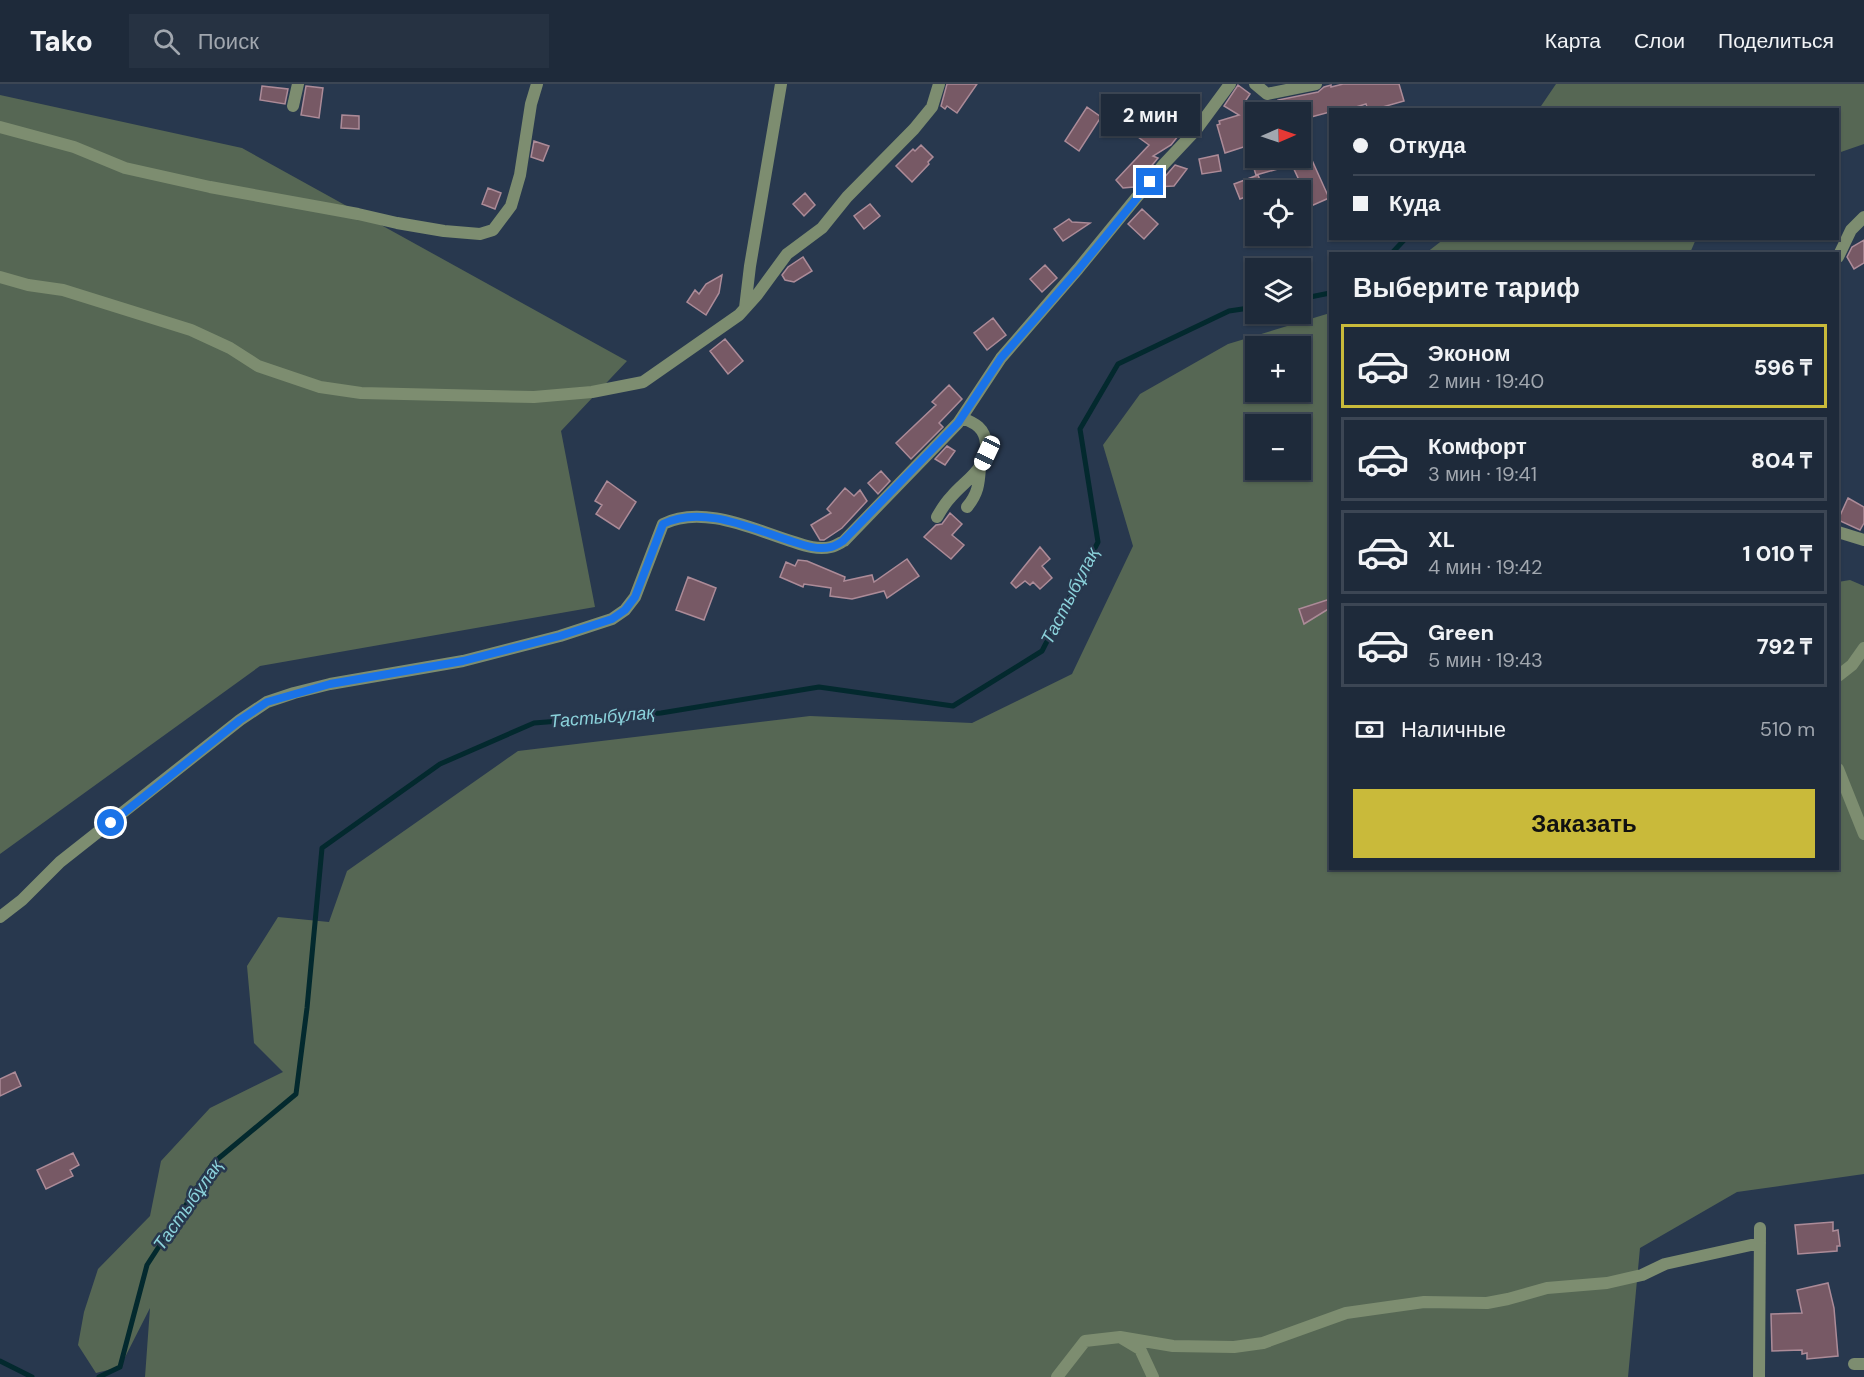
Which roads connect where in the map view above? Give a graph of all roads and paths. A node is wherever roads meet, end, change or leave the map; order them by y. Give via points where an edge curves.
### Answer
1 (298, 84) edge
2 (537, 84) edge
3 (781, 84) edge
4 (939, 84) edge
5 (1230, 84) edge
6 (1255, 84) edge
7 (1316, 84) edge
8 (293, 106) dead end
9 (0, 127) edge
10 (1864, 217) edge
11 (1839, 255) edge
12 (0, 277) edge
13 (745, 308) junction
14 (962, 418) junction
15 (980, 467) junction
16 (967, 507) dead end
17 (937, 517) dead end
18 (1839, 532) edge
19 (1864, 540) edge
20 (1864, 648) edge
21 (1839, 675) edge
22 (1839, 772) edge
23 (1864, 834) edge
24 (0, 917) edge
25 (1760, 1228) dead end
26 (1760, 1243) junction
27 (1120, 1337) junction
28 (1057, 1377) edge
29 (1153, 1377) edge
30 (1759, 1377) edge

1 - 8 street
2 - 9 street via 512,206 493,230 480,234 397,223 210,187 125,168 74,147
3 - 13 street
4 - 13 street via 932,107 914,129 822,228 787,254
5 - 14 street via 1196,130 1001,358
6 - 7 street via 1267,94
10 - 11 street via 1851,230
12 - 13 street via 63,290 160,320 230,348 258,366 320,387 361,393 534,397 643,382
14 - 15 street via 976,424 985,435 987,453
14 - 24 street via 856,530 832,547 810,547 711,518 675,518 663,524 635,597 612,619 463,661 330,684 267,702 60,862
15 - 16 street via 976,497
15 - 17 street
18 - 19 street
20 - 21 street
22 - 23 street
25 - 26 street
26 - 27 street via 1665,1264 1642,1275 1607,1283 1547,1288 1487,1303 1424,1302 1346,1313 1263,1343 1234,1347 1173,1346
26 - 30 street
27 - 28 street via 1085,1341
27 - 29 street via 1140,1349

